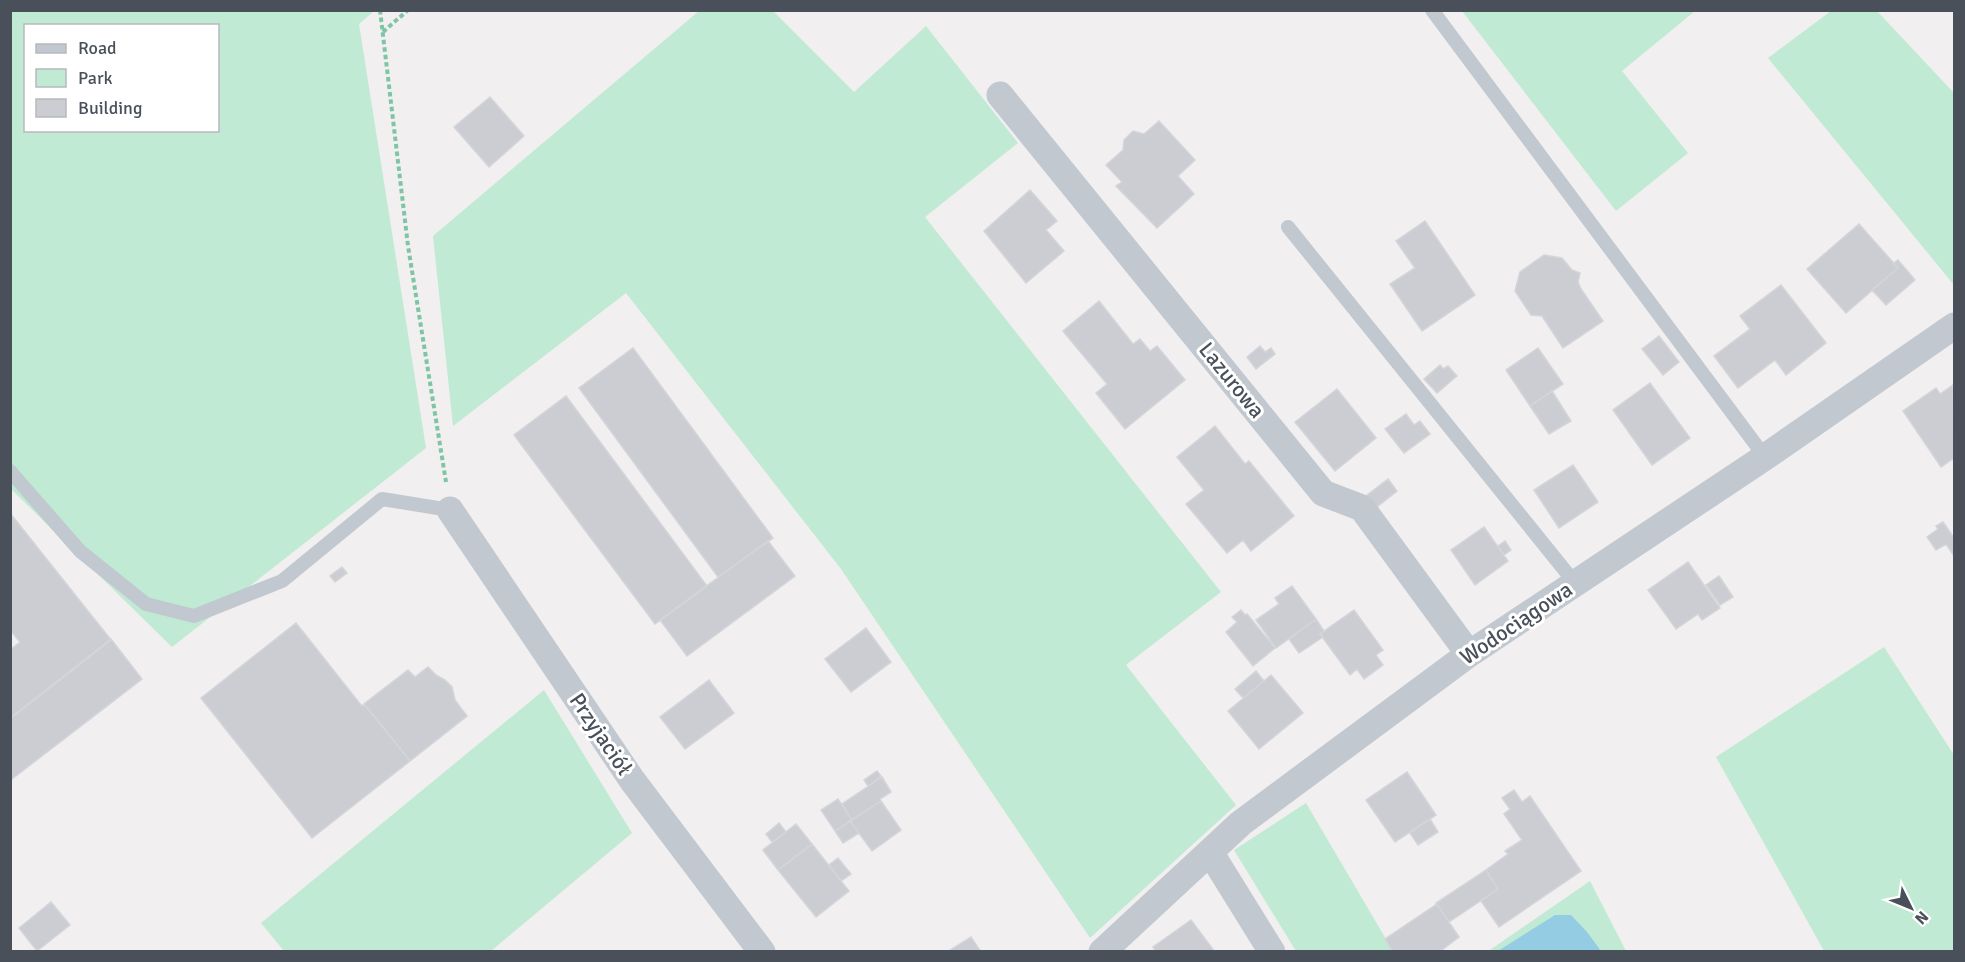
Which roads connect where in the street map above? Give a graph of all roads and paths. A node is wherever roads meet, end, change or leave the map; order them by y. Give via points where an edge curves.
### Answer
1 (380, 10) edge
2 (408, 10) edge
3 (1432, 10) edge
4 (382, 33) junction
5 (1000, 95) dead end
6 (1288, 227) dead end
7 (1954, 326) edge
8 (1766, 457) junction
9 (10, 471) edge
10 (450, 510) junction
11 (1575, 583) junction
12 (1469, 654) junction
13 (1210, 852) junction
14 (762, 951) edge
15 (1102, 951) edge
16 (1272, 951) edge

1 - 4 path
2 - 4 path
3 - 8 lane
4 - 10 path via 408,246
5 - 12 street, Lazurowa via 1323,493 1362,508
6 - 11 lane
7 - 8 street, Wodociągowa
8 - 11 street, Wodociągowa
9 - 10 lane via 80,551 146,604 194,616 282,581 382,499
10 - 14 street, Przyjaciół via 632,780
11 - 12 street, Wodociągowa
12 - 13 street, Wodociągowa via 1241,823
13 - 15 street, Wodociągowa
13 - 16 street

